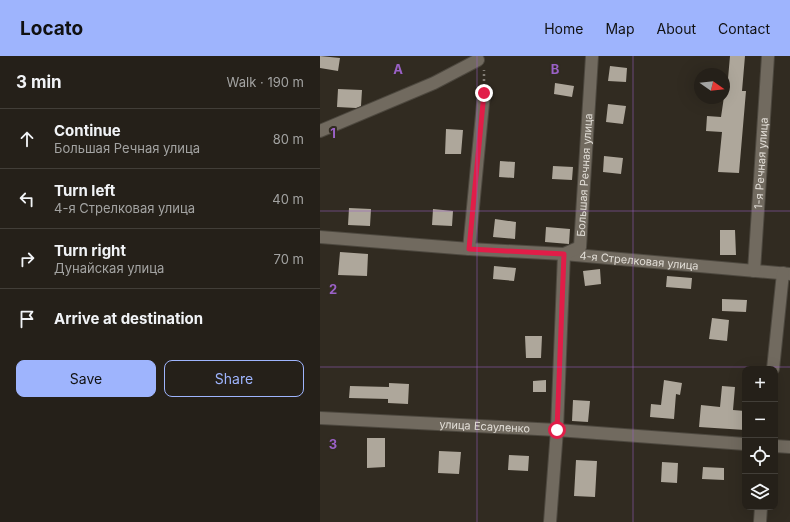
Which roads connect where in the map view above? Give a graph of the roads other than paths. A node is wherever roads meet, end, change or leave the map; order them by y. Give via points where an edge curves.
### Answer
1 (592, 56) edge
2 (768, 56) edge
3 (481, 62) road end
4 (484, 93) road end
5 (320, 131) edge
6 (320, 236) edge
7 (469, 249) junction
8 (564, 254) junction
9 (754, 271) junction
10 (786, 273) edge
11 (773, 366) edge
12 (320, 418) edge
13 (557, 430) junction
14 (742, 444) edge
15 (778, 446) edge
16 (790, 448) edge
17 (761, 510) edge
18 (550, 522) edge
19 (760, 522) edge

1 - 8 street, Большая Речная улица via 580,247
2 - 9 street, 1-я Речная улица
3 - 5 street
4 - 7 street
6 - 7 street, 4-я Стрелковая улица
7 - 8 street, 4-я Стрелковая улица
8 - 9 street, 4-я Стрелковая улица
8 - 13 street
9 - 10 street, 4-я Стрелковая улица
10 - 11 street
12 - 13 street, улица Есауленко
13 - 14 street, улица Есауленко
13 - 18 street
15 - 16 street
17 - 19 street

